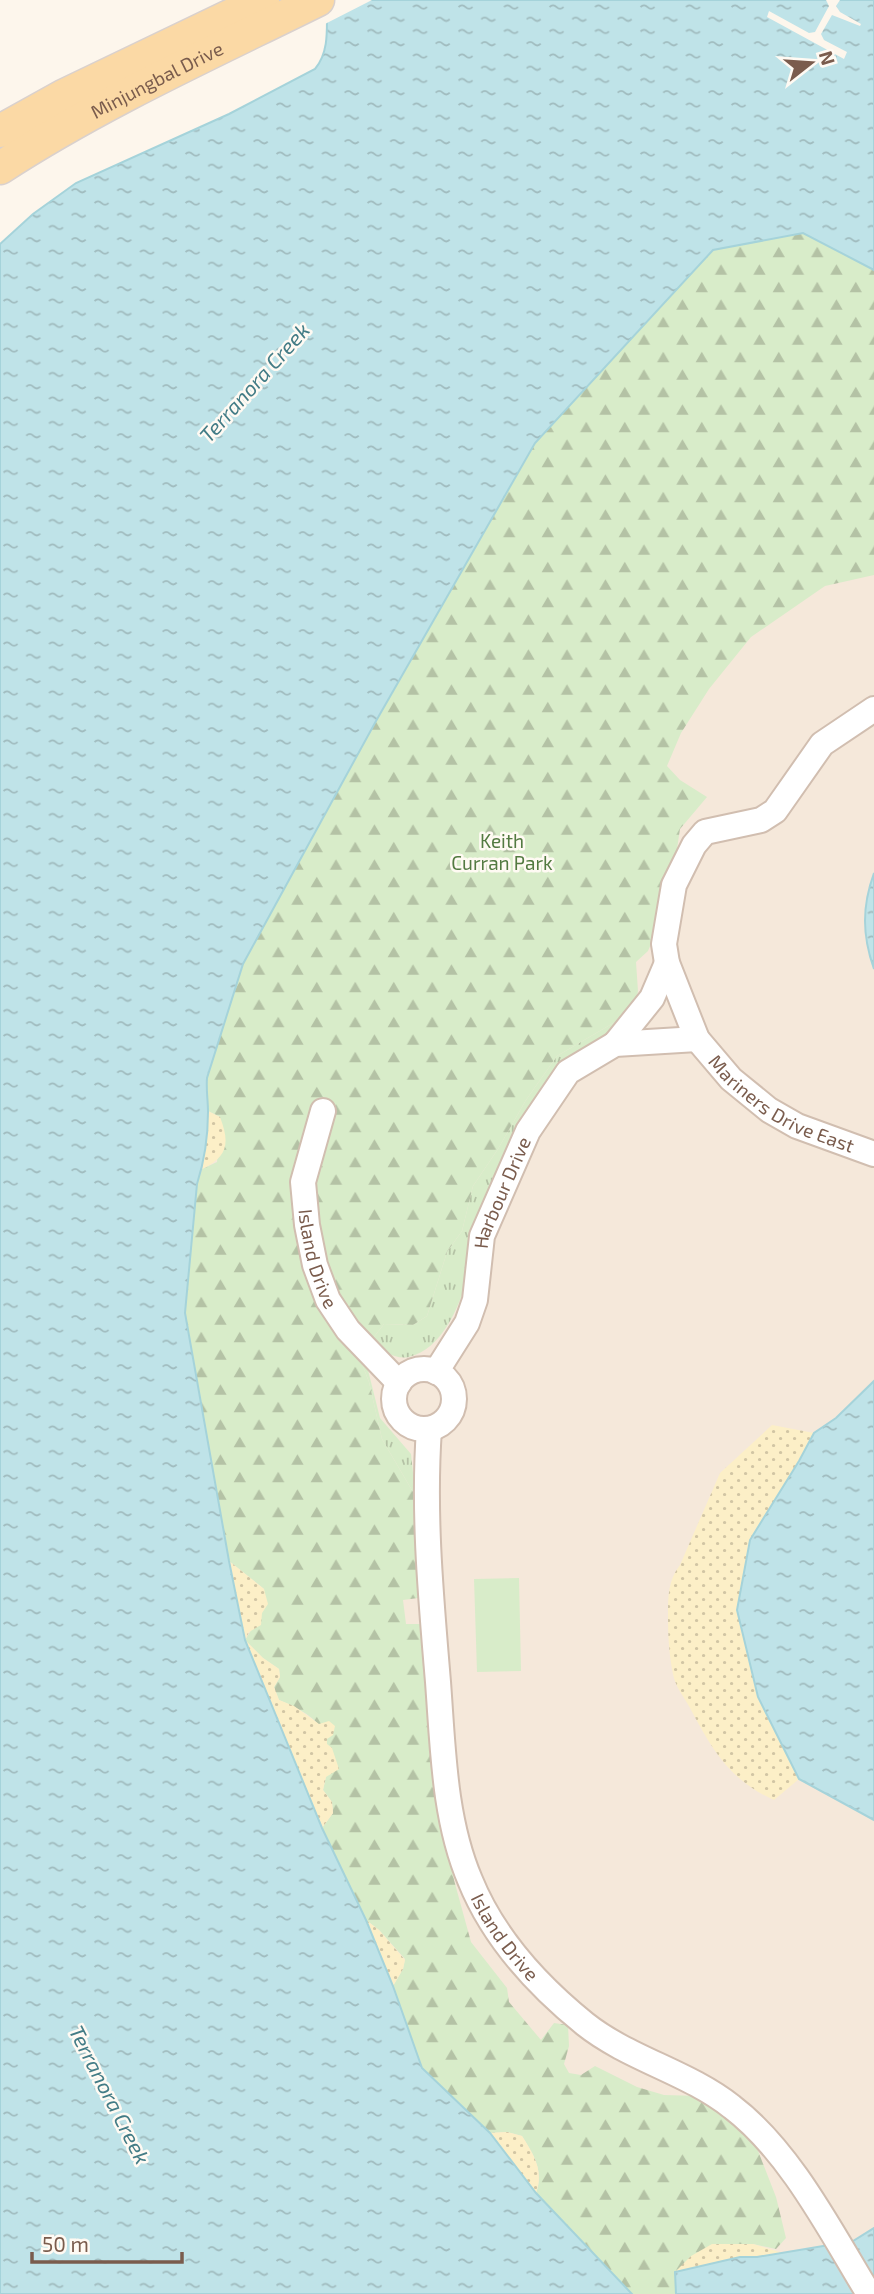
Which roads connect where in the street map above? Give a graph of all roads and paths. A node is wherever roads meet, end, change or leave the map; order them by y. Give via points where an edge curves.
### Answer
1 (318, 0) edge
2 (261, 8) edge
3 (0, 131) edge
4 (0, 168) edge
5 (874, 709) edge
6 (667, 963) junction
7 (697, 1039) junction
8 (615, 1044) junction
9 (323, 1111) dead end
10 (874, 1154) edge
11 (436, 1372) junction
12 (399, 1383) junction
13 (429, 1429) junction
14 (869, 2294) edge

1 - 2 main road, Minjungbal Drive
2 - 3 main road, Minjungbal Drive via 63,96
2 - 4 main road, Minjungbal Drive
5 - 6 street via 822,744 775,811 761,820 705,832 694,845 674,885 664,944
6 - 7 street, Mariners Drive East
6 - 8 street, Harbour Drive via 652,998
7 - 8 street, Harbour Drive
7 - 10 street, Mariners Drive East via 731,1079 769,1110 806,1130
8 - 11 street, Harbour Drive via 568,1072 528,1131 482,1236 475,1300 467,1323
9 - 12 street, Island Drive via 303,1182 315,1265 328,1300 348,1330
11 - 12 street via 419,1370
11 - 13 street via 452,1390 453,1407 444,1421
12 - 13 street via 394,1402 402,1420
13 - 14 street, Island Drive via 425,1484 428,1559 443,1746 453,1822 470,1881 498,1931 562,2005 588,2026 733,2107 782,2156

